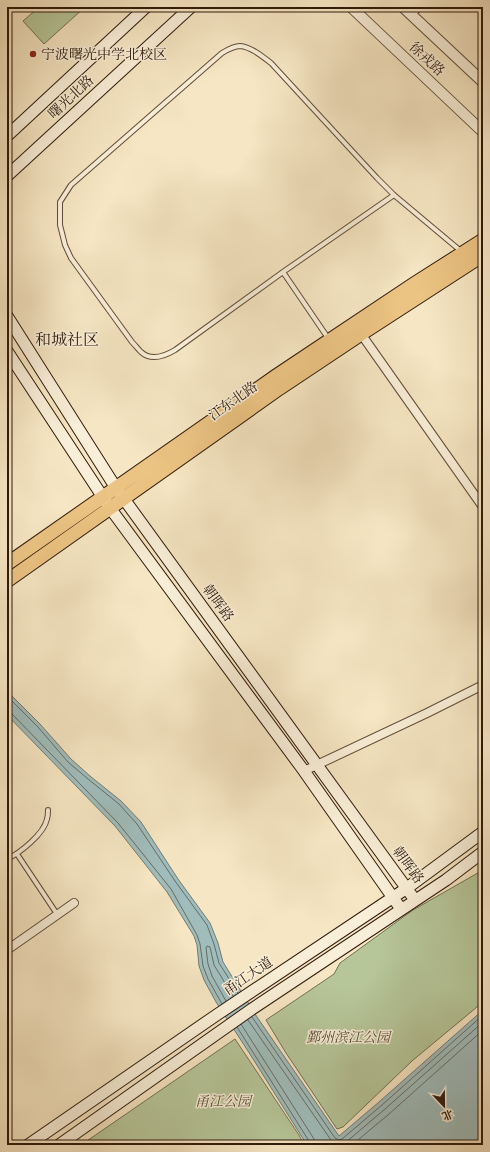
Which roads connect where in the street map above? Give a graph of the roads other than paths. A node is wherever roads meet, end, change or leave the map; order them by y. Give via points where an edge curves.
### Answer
1 (146, 7) edge
2 (191, 7) edge
3 (351, 7) edge
4 (403, 7) edge
5 (414, 11) edge
6 (483, 82) edge
7 (483, 132) edge
8 (7, 136) edge
9 (7, 176) edge
10 (394, 195) junction
11 (483, 240) edge
12 (463, 253) junction
13 (483, 255) edge
14 (283, 272) junction
15 (7, 316) edge
16 (357, 329) junction
17 (330, 341) junction
18 (7, 351) edge
19 (116, 488) junction
20 (102, 497) junction
21 (123, 498) junction
22 (483, 507) edge
23 (110, 508) junction
24 (7, 564) edge
25 (7, 581) edge
26 (483, 685) edge
27 (317, 765) junction
28 (304, 771) junction
29 (48, 810) dead end
30 (483, 832) edge
31 (483, 852) edge
32 (17, 854) junction
33 (7, 859) edge
34 (407, 888) junction
35 (393, 897) junction
36 (415, 900) junction
37 (74, 903) dead end
38 (401, 909) junction
39 (57, 914) junction
40 (7, 950) edge
41 (28, 1145) edge
42 (58, 1145) edge

1 - 8 main road, 曙光北路
2 - 9 main road, 曙光北路
3 - 7 street, 徐戎路
4 - 5 street, 徐戎路
5 - 6 street, 徐戎路
10 - 12 lane
10 - 14 lane
10 - 14 lane via 271,63 260,54 239,46 222,53 71,185 60,202 60,225 64,245 71,258 132,342 142,353 154,357 167,355
11 - 12 main road, 江东北路
12 - 16 main road, 江东北路 via 414,284
13 - 16 main road, 江东北路
14 - 17 lane
15 - 19 main road, 朝晖路
16 - 17 main road, 江东北路
16 - 21 main road, 江东北路 via 280,388
16 - 22 street
17 - 19 main road, 江东北路
18 - 20 main road
19 - 20 main road, 江东北路
19 - 21 main road, 朝晖路
20 - 23 main road
20 - 24 main road, 江东北路
21 - 23 main road, 江东北路
21 - 27 main road, 朝晖路
23 - 25 main road, 江东北路
23 - 28 main road
26 - 27 street
27 - 28 street
27 - 34 main road, 朝晖路
28 - 35 main road
29 - 32 lane via 42,830
30 - 34 main road, 甬江大道
31 - 36 main road
32 - 33 lane
32 - 39 lane
34 - 35 main road, 甬江大道
34 - 36 main road, 朝晖路
35 - 38 main road
35 - 41 main road, 甬江大道
36 - 38 main road
37 - 39 street
38 - 42 main road via 252,1009
39 - 40 street

